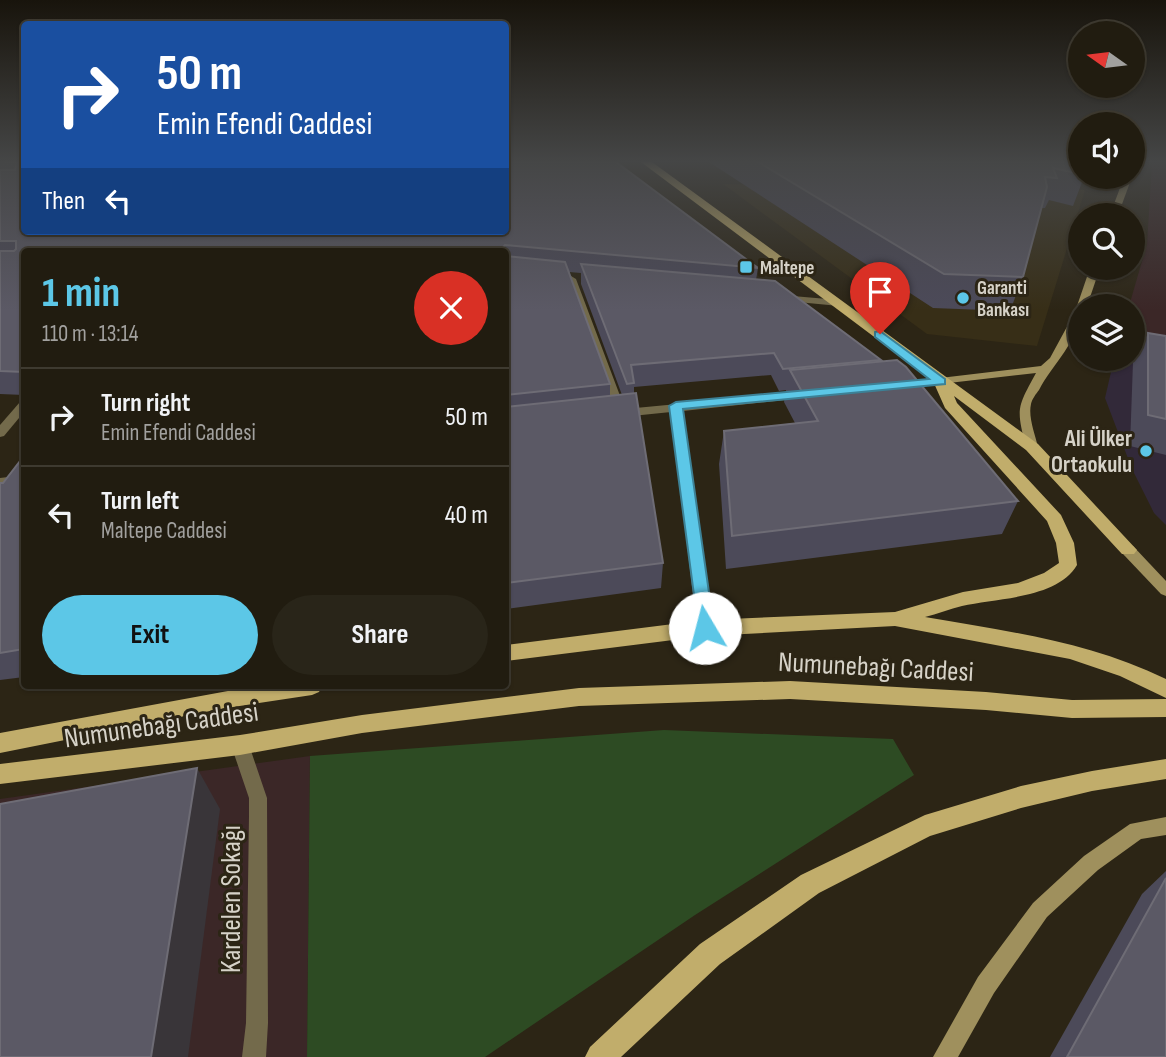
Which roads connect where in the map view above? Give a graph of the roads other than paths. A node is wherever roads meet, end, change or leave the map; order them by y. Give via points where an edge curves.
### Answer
1 (714, 211) edge
2 (585, 280) edge
3 (772, 297) edge
4 (839, 303) junction
5 (1068, 335) edge
6 (1044, 369) junction
7 (940, 382) junction
8 (888, 387) edge
9 (822, 393) edge
10 (676, 406) junction
11 (21, 408) edge
12 (0, 433) edge
13 (1032, 447) junction
14 (21, 479) edge
15 (0, 482) edge
16 (1128, 550) joint
17 (1166, 590) edge
18 (895, 619) junction
19 (705, 628) junction
20 (509, 653) edge
21 (273, 689) edge
22 (1166, 689) edge
23 (220, 693) edge
24 (1166, 708) edge
25 (0, 743) edge
26 (240, 745) junction
27 (1166, 769) edge
28 (0, 774) edge
29 (1166, 826) edge
30 (254, 1057) edge
31 (600, 1057) edge
32 (946, 1057) edge

1 - 4 main road
2 - 10 street via 565,278 614,414
3 - 4 street
4 - 7 main road
5 - 6 main road via 1055,360
6 - 7 main road
6 - 13 main road via 1025,404
7 - 8 street
7 - 13 main road
7 - 18 main road via 950,405 1055,519 1068,565 1051,578 1020,590 962,599
9 - 10 street
10 - 19 street
11 - 12 street
13 - 16 main road
14 - 15 street
16 - 17 main road
18 - 19 main road
18 - 22 main road via 1071,651
19 - 20 main road
21 - 23 main road
23 - 25 main road
24 - 26 main road, Numunebağı Caddesi via 1072,709 790,690 579,697 362,724
26 - 28 main road, Numunebağı Caddesi
26 - 30 street, Kardelen Sokağı via 258,798 259,816
27 - 31 main road via 1021,797 925,826 821,878 710,954
29 - 32 main road via 1137,830 1091,863 1040,910 986,985

